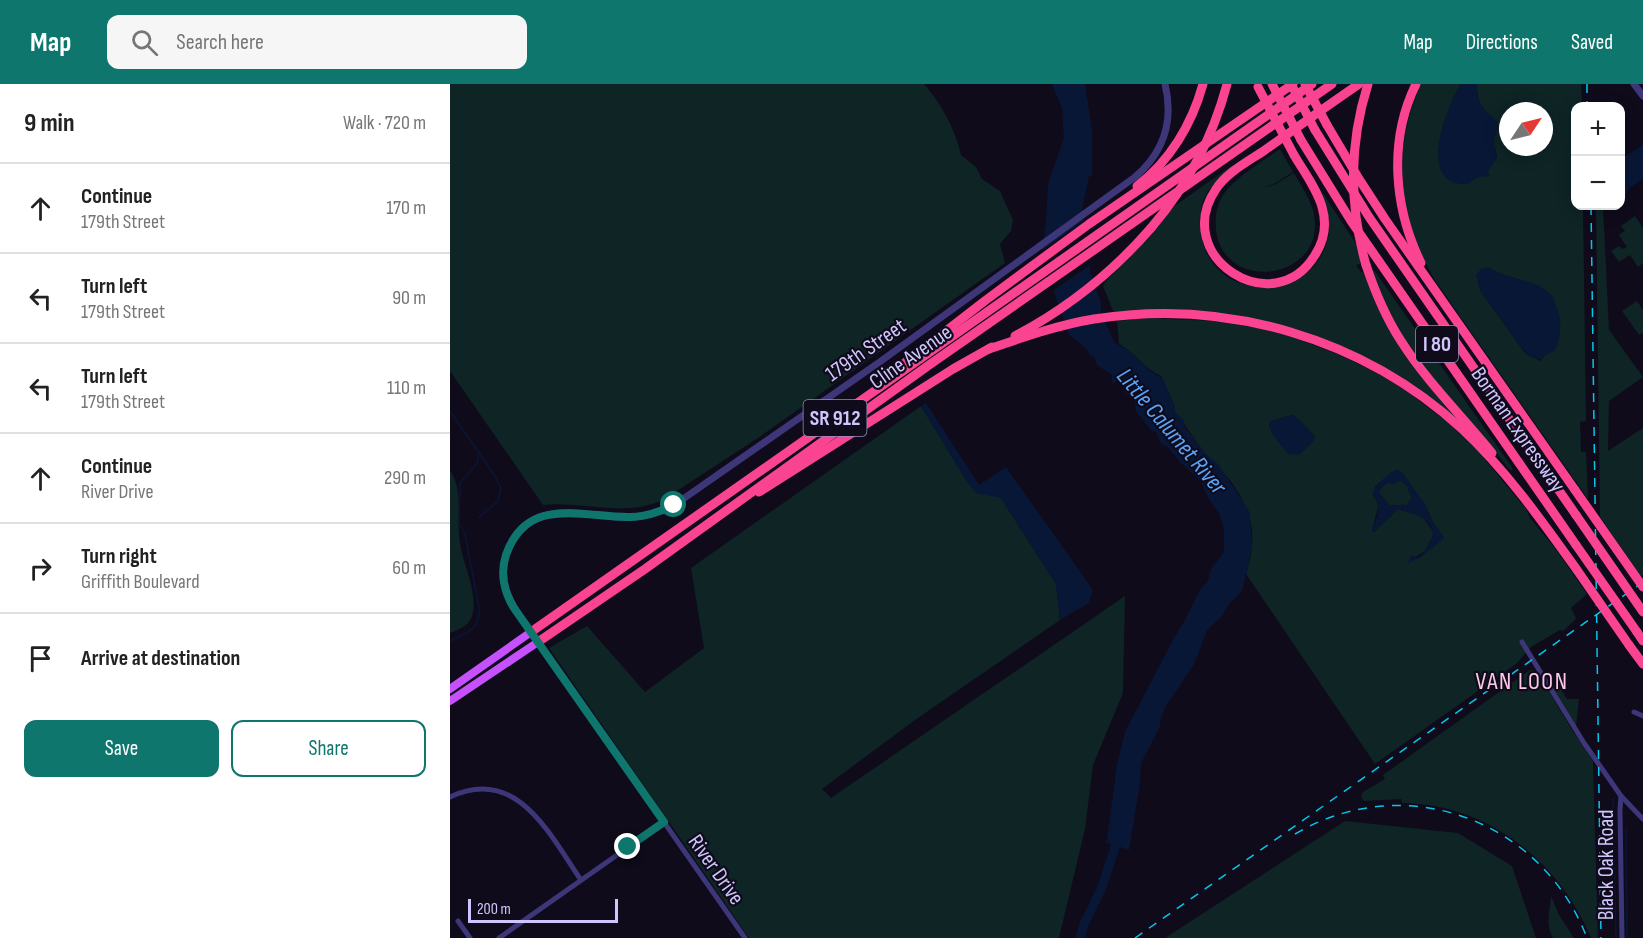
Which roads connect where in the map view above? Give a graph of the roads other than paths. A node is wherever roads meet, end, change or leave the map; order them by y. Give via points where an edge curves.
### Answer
1 (1165, 84) edge
2 (1203, 84) edge
3 (1227, 84) edge
4 (1272, 84) edge
5 (1292, 84) edge
6 (1305, 84) edge
7 (1312, 84) edge
8 (1332, 84) edge
9 (1359, 84) edge
10 (1368, 84) edge
11 (1416, 84) edge
12 (1635, 84) edge
13 (1258, 86) edge
14 (1643, 96) edge
15 (1105, 213) junction
16 (1443, 301) junction
17 (989, 349) junction
18 (847, 410) junction
19 (738, 502) junction
20 (1531, 506) junction
21 (1643, 587) edge
22 (1643, 612) edge
23 (531, 632) junction
24 (1643, 641) edge
25 (538, 642) junction
26 (1522, 642) dead end
27 (1643, 664) edge
28 (450, 689) edge
29 (450, 701) edge
30 (1634, 712) dead end
31 (1643, 716) edge
32 (1621, 796) junction
33 (450, 797) edge
34 (1643, 819) edge
35 (664, 822) junction
36 (581, 880) junction
37 (458, 921) dead end
38 (470, 938) edge
39 (499, 938) edge
40 (745, 938) edge
41 (1622, 938) edge

1 - 23 street, 179th Street via 1168,121 1164,139 1156,155 1135,177 674,505 637,517 557,513 529,524 510,546 503,573 509,600
2 - 15 highway via 1188,122 1161,164
3 - 17 highway, bridge via 1195,163 1151,228 1107,274 1075,300
4 - 24 highway, Borman Expressway / I 80, bridge via 1351,221
5 - 15 highway
5 - 22 highway, Borman Expressway / I 80, bridge via 1369,218
6 - 16 highway, bridge via 1359,179
7 - 18 highway, Cline Avenue / SR 912
8 - 19 highway, Cline Avenue / SR 912
9 - 13 highway, bridge via 1236,170 1216,188 1206,209 1205,232 1222,266 1243,280 1268,284 1288,279 1306,268 1322,243 1325,224 1318,197 1294,155
10 - 20 highway, bridge via 1359,115 1353,184 1366,265 1400,340
11 - 16 highway via 1399,141 1398,186 1414,250
12 - 14 street
15 - 18 highway via 896,368
16 - 21 highway, bridge
17 - 19 highway via 766,489
17 - 20 highway via 1052,329 1119,316 1229,318 1295,333 1383,371 1436,407 1489,457
18 - 23 highway, Cline Avenue / SR 912
19 - 25 highway, Cline Avenue / SR 912
20 - 27 highway, bridge
23 - 25 street, 179th Street
23 - 28 main road, Cline Avenue / SR 912
25 - 29 main road, Cline Avenue / SR 912
25 - 35 street, River Drive
26 - 32 street, Black Oak Road
30 - 31 street
32 - 34 street
32 - 41 street, Black Oak Road
33 - 36 street via 486,789 521,801
35 - 36 street
35 - 40 street, River Drive
36 - 39 street
37 - 38 street

